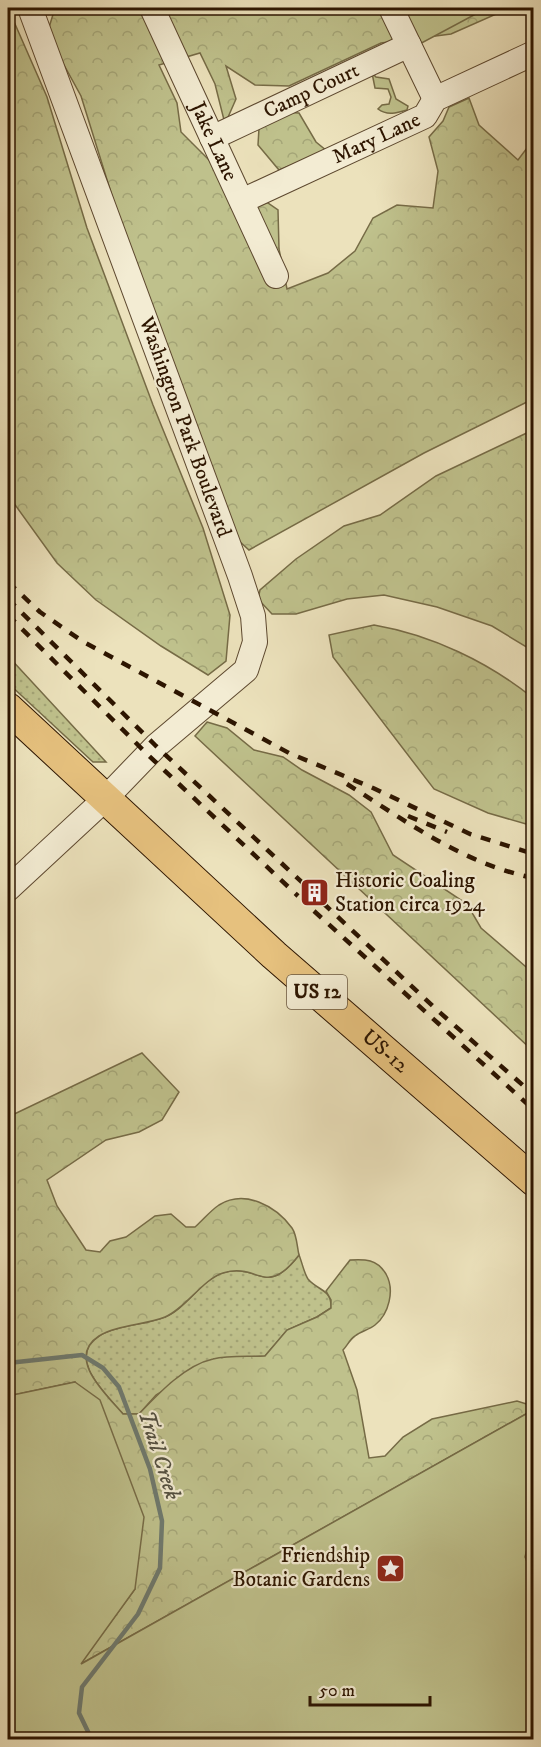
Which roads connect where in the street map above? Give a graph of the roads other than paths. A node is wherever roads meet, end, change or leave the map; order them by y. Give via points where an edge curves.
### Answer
1 (30, 8) edge
2 (152, 8) edge
3 (391, 8) edge
4 (409, 45) junction
5 (534, 53) edge
6 (435, 99) junction
7 (212, 138) junction
8 (244, 200) junction
9 (276, 276) dead end
10 (8, 708) edge
11 (105, 800) junction
12 (8, 889) edge
13 (534, 1181) edge

1 - 11 street, Washington Park Boulevard via 253,616 255,642 246,670 156,746
2 - 7 street, Jake Lane
3 - 4 street
4 - 6 street
4 - 7 street, Camp Court
5 - 6 street, Mary Lane
6 - 8 street, Mary Lane via 425,116
7 - 8 street, Jake Lane
8 - 9 street, Jake Lane
10 - 11 main road, US 12
11 - 12 street, Washington Park Boulevard
11 - 13 main road, US-12 / US 12 via 274,955

